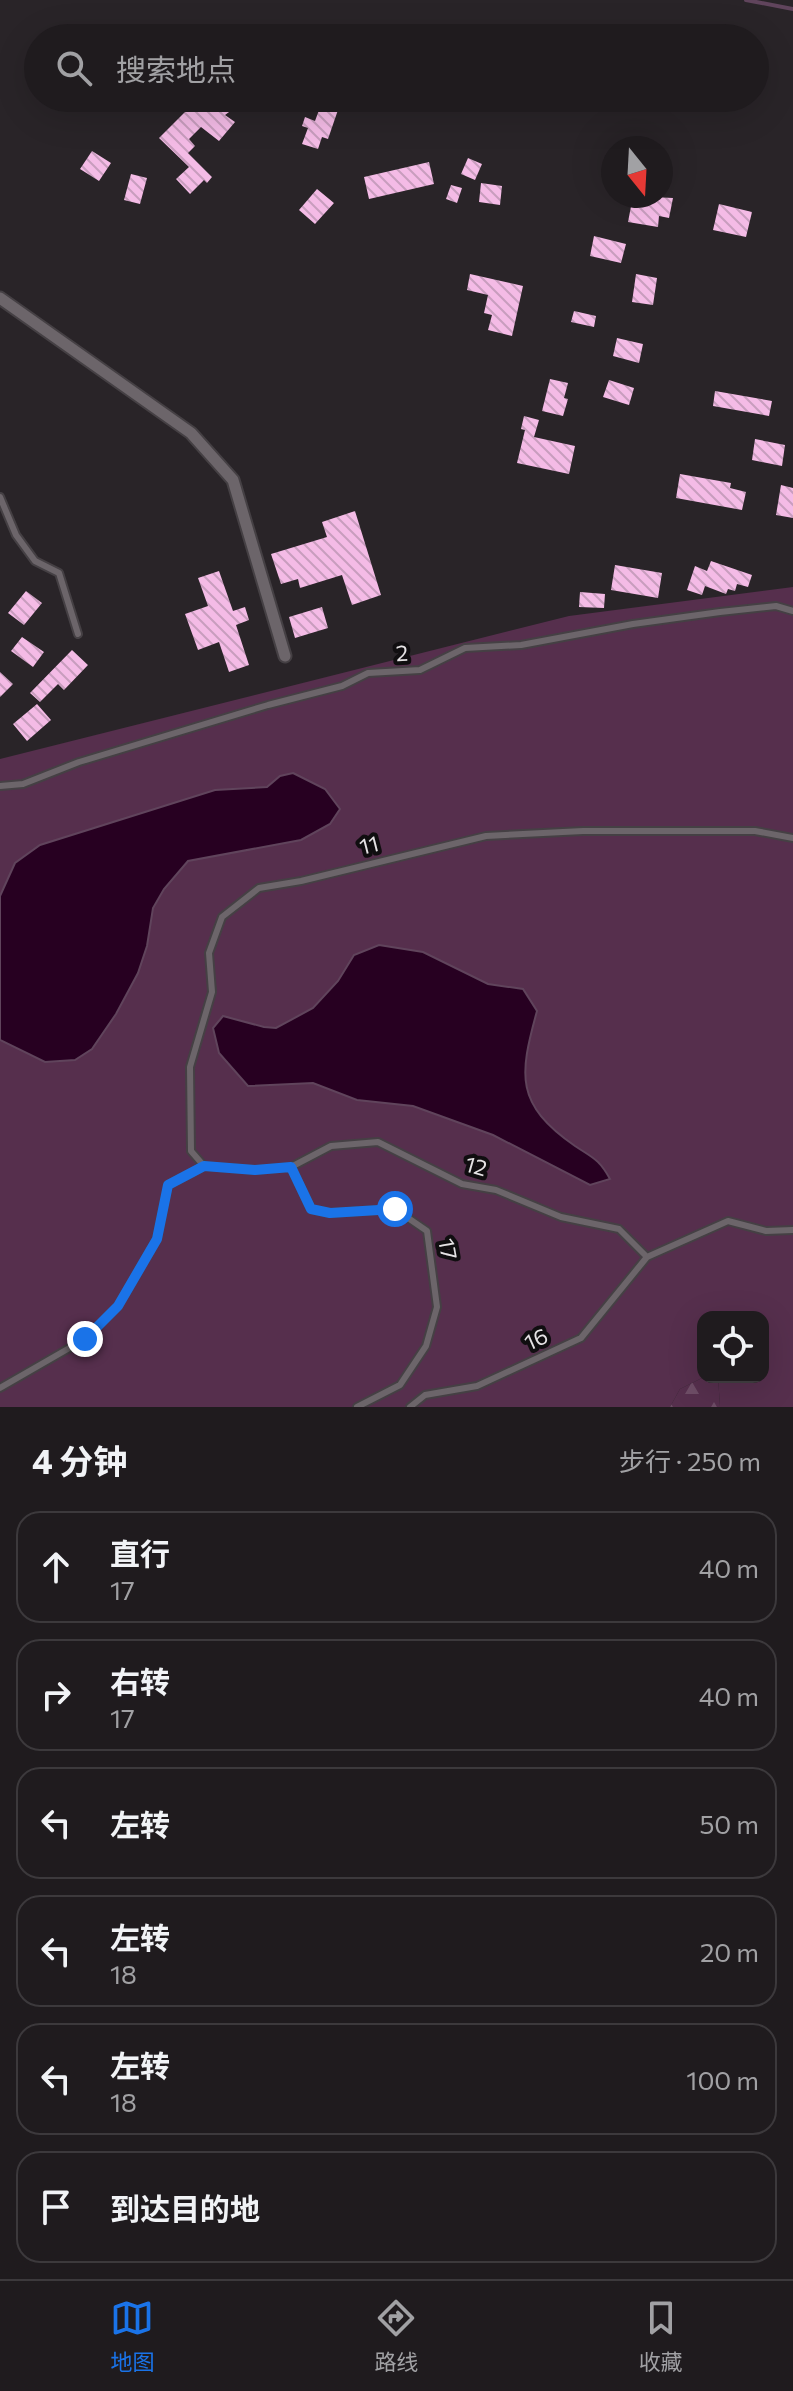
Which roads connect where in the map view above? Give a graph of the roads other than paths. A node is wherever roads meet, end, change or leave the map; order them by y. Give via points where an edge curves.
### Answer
1 (0, 298) edge
2 (0, 497) edge
3 (793, 611) edge
4 (78, 634) dead end
5 (285, 656) dead end
6 (0, 786) edge
7 (793, 838) edge
8 (204, 1166) junction
9 (291, 1167) junction
10 (793, 1230) edge
11 (647, 1257) junction
12 (0, 1388) edge
13 (357, 1407) edge
14 (410, 1407) edge

1 - 5 street via 191,433 233,480
2 - 4 lane via 16,535 35,561 59,573
3 - 6 lane, 2 via 776,606 720,612 521,645 465,648 420,670 368,673 342,686 79,762 23,784
7 - 8 lane, 11 via 755,831 486,836 259,888 222,917 209,953 212,992 190,1067 191,1151
8 - 9 lane
8 - 12 lane via 168,1185 157,1239 118,1306 85,1339
9 - 11 lane, 12 via 331,1146 378,1142 462,1184 496,1190 561,1217 619,1229
9 - 13 lane, 17 via 311,1209 395,1209 427,1231 437,1307 426,1346 400,1385
10 - 11 lane via 766,1231 728,1221
11 - 14 lane, 16 via 581,1338 477,1386 425,1395

